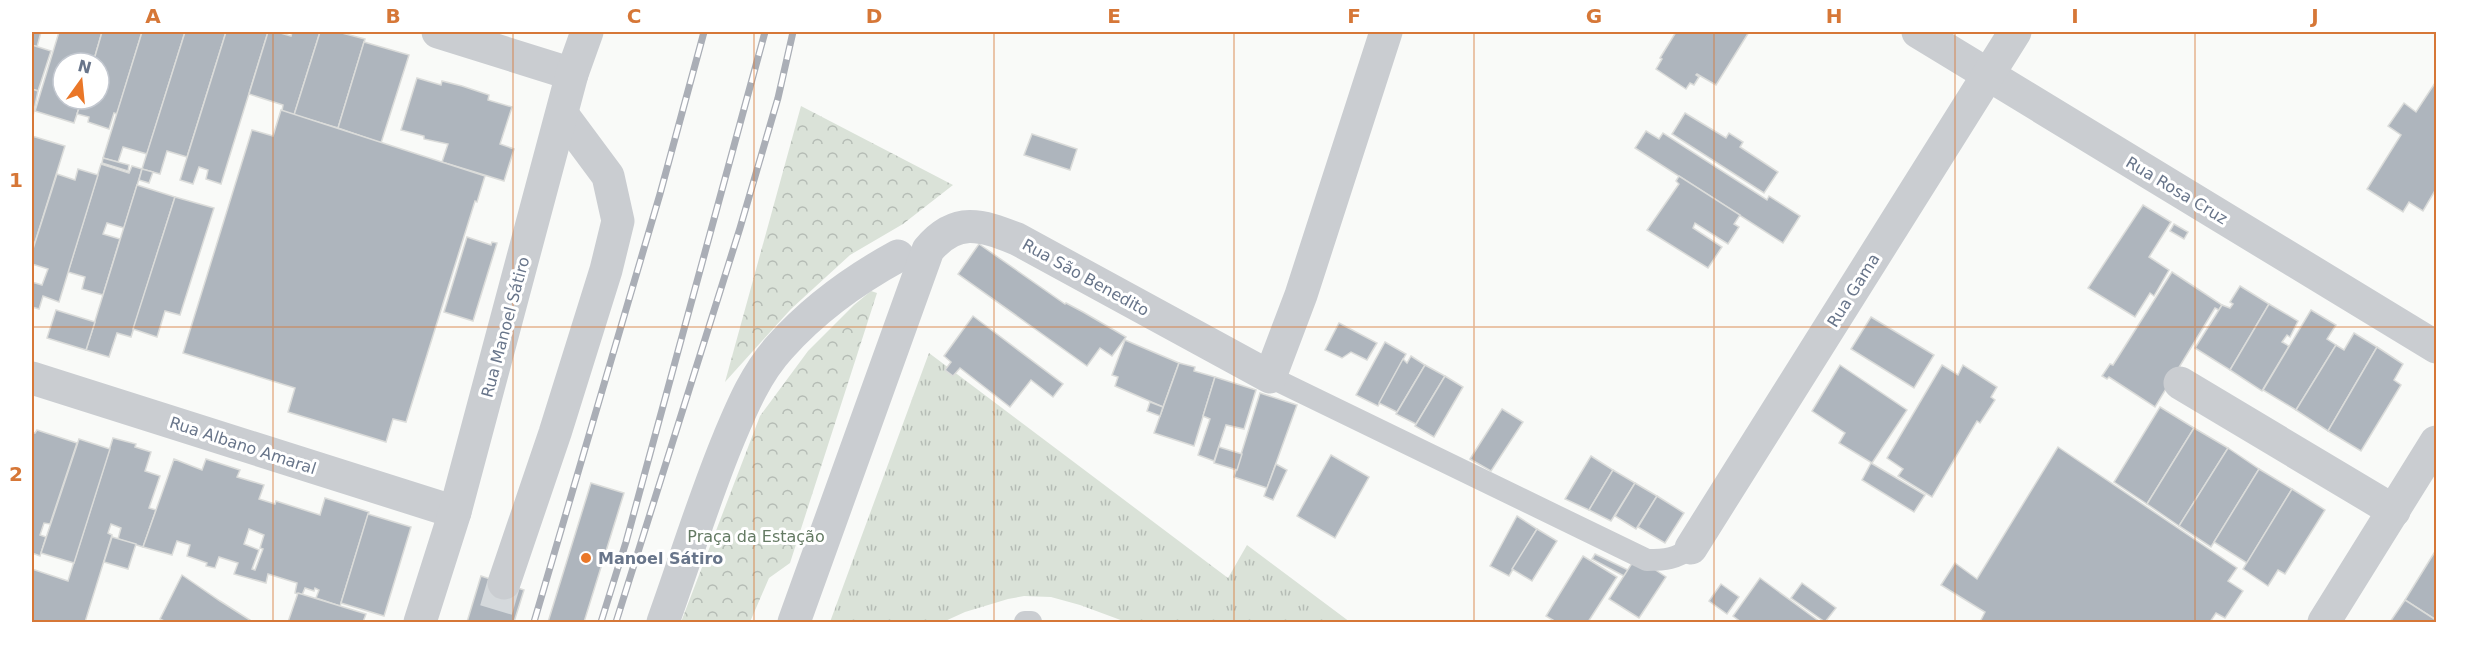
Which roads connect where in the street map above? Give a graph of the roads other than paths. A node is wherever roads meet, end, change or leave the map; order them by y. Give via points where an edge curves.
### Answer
1 (438, 32) edge
2 (587, 32) edge
3 (1386, 32) edge
4 (1918, 32) edge
5 (2015, 32) edge
6 (572, 74) junction
7 (1988, 75) junction
8 (562, 114) junction
9 (898, 256) dead end
10 (2436, 347) edge
11 (32, 378) edge
12 (1270, 378) junction
13 (2180, 383) dead end
14 (2436, 442) edge
15 (2394, 511) junction
16 (455, 512) junction
17 (1691, 548) joint
18 (504, 583) tunnel mouth
19 (420, 622) edge
20 (663, 622) edge
21 (794, 622) edge
22 (1025, 622) edge
23 (1031, 622) edge
24 (2324, 622) edge

1 - 6 street
2 - 6 street, Rua Manoel Sátiro
3 - 12 street via 1301,295
4 - 7 street, Rua Rosa Cruz
5 - 7 street, Rua Gama
6 - 8 street, Rua Manoel Sátiro
7 - 10 street, Rua Rosa Cruz
7 - 17 street, Rua Gama
8 - 16 street, Rua Manoel Sátiro
8 - 18 street via 608,176 618,221 606,270
9 - 20 street via 859,278 810,317 778,348 753,385 718,465
11 - 16 street, Rua Albano Amaral
12 - 17 lane via 1647,560 1666,560
12 - 21 street, Rua São Benedito via 1017,239 983,226 959,227 938,237 928,250
13 - 15 street
14 - 15 street
15 - 24 street
16 - 19 street, Rua Manoel Sátiro
22 - 23 lane

